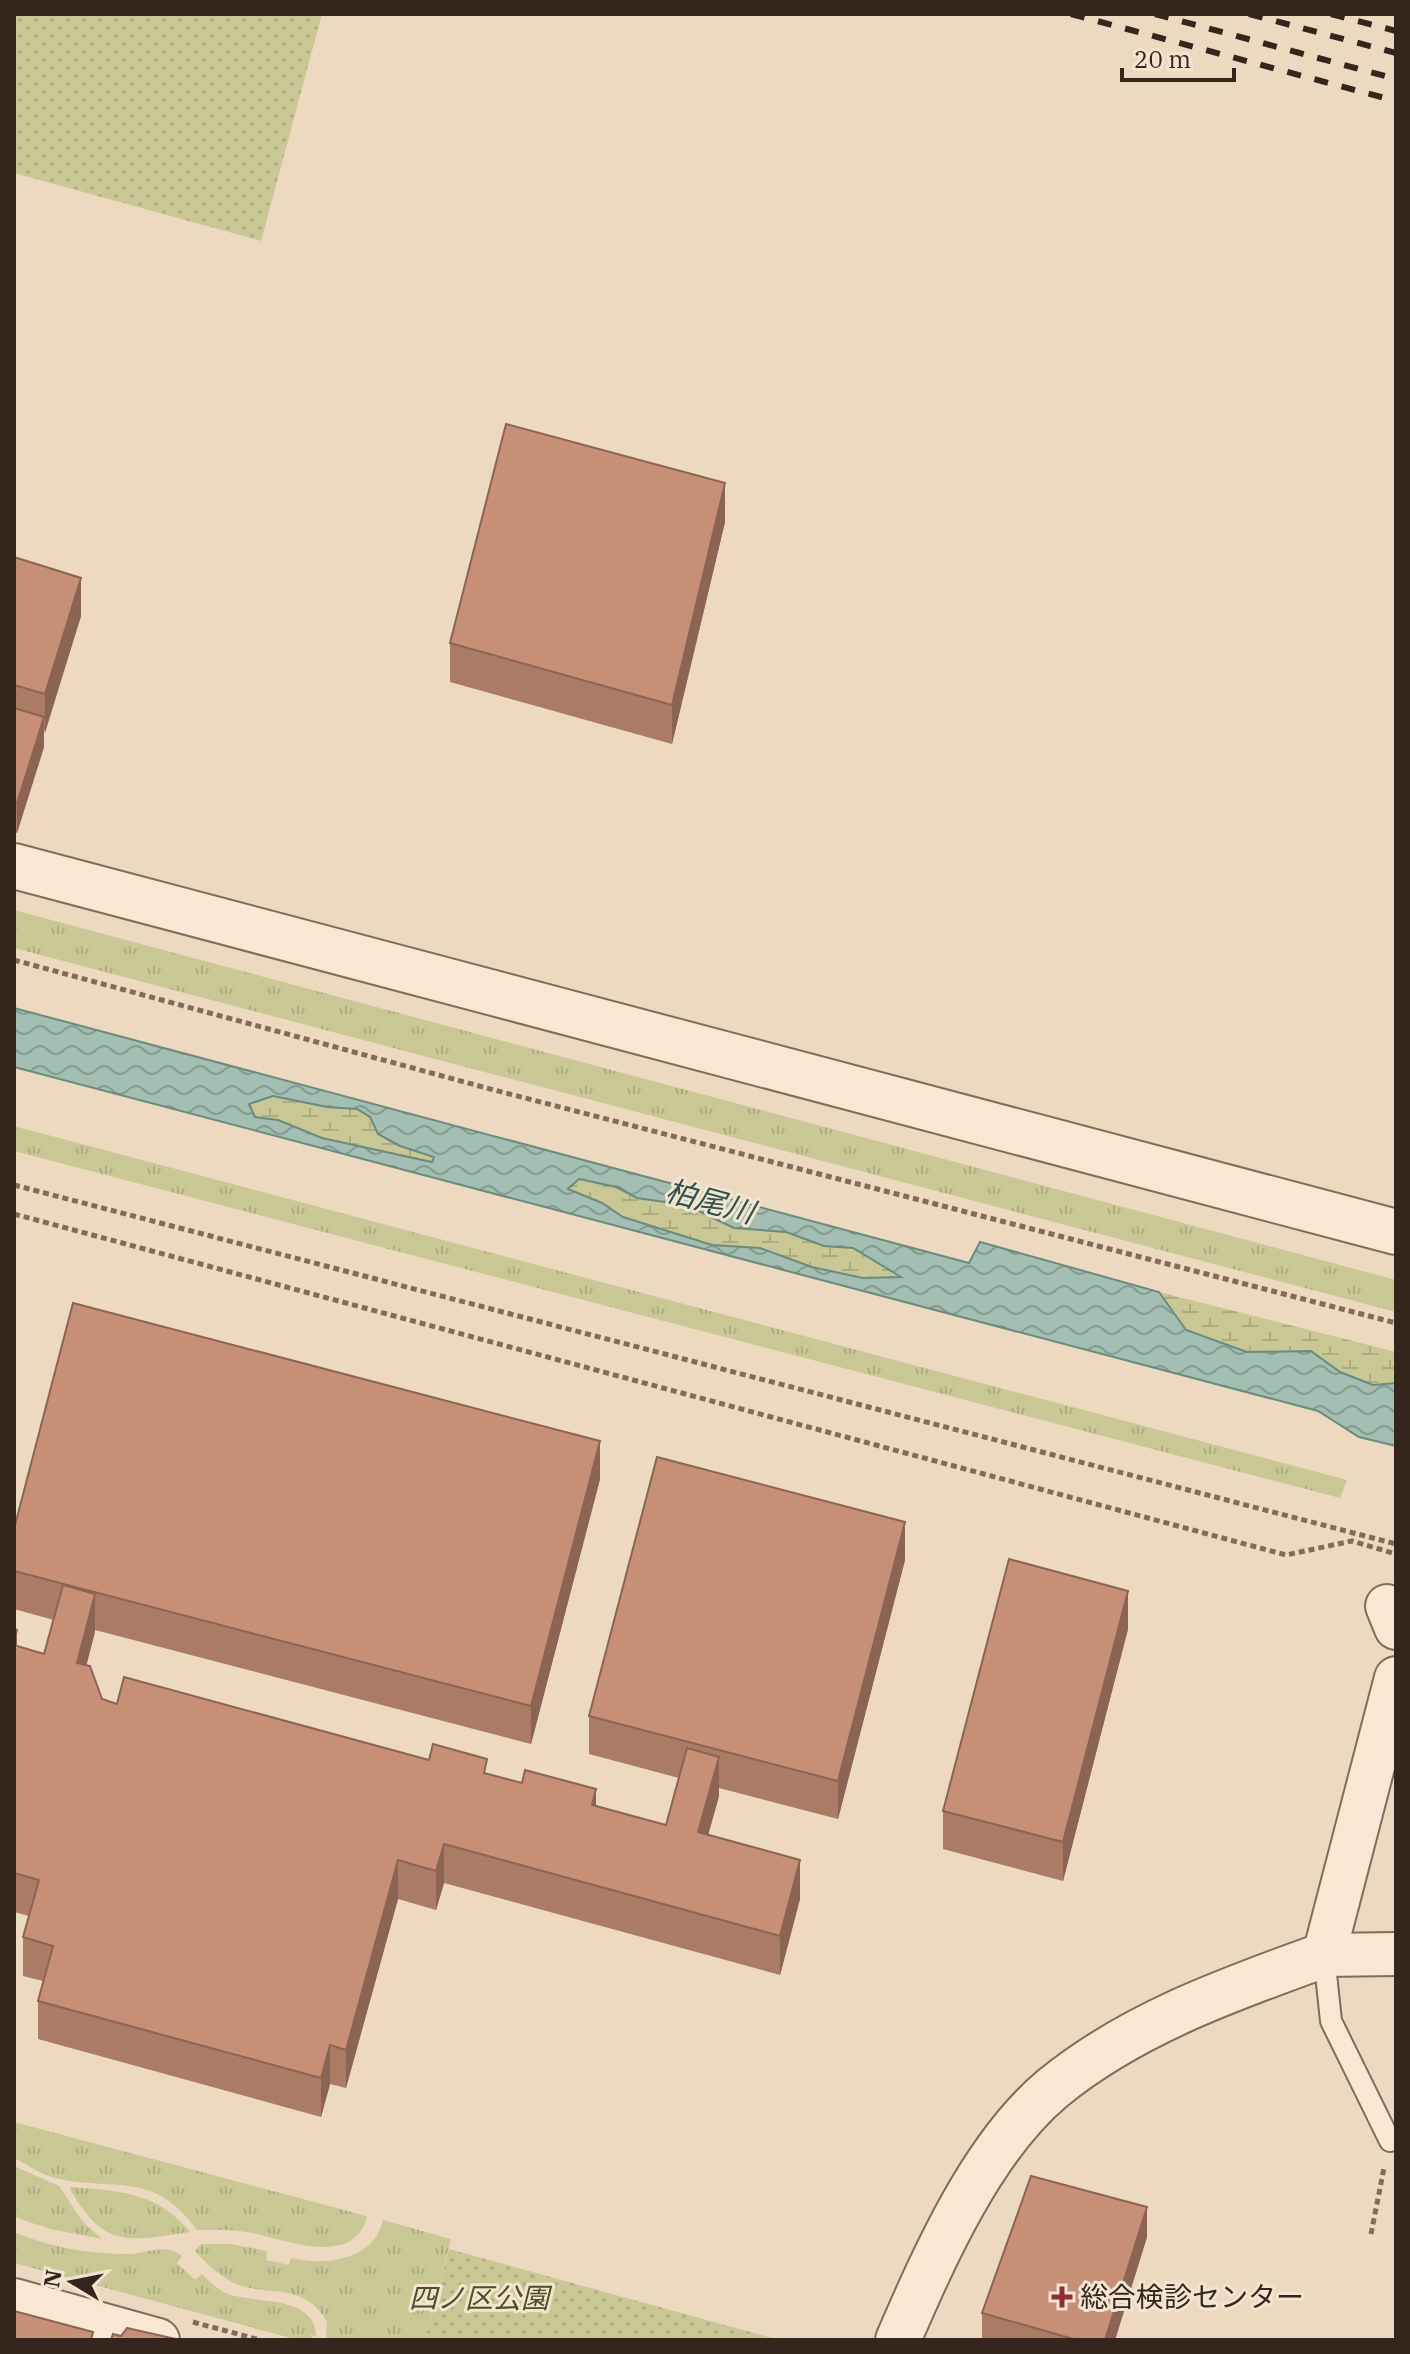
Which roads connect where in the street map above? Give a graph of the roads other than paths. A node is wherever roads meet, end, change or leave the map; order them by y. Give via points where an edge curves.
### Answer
1 (14, 866) edge
2 (1396, 1232) edge
3 (1396, 1678) edge
4 (1396, 1954) edge
5 (1324, 1955) junction
6 (1390, 2141) road end
7 (14, 2300) edge
8 (158, 2340) edge
9 (898, 2340) edge

1 - 2 street
3 - 5 street
4 - 5 street
5 - 6 lane via 1331,2021
5 - 9 street via 1230,1989 1104,2050 1050,2090 1002,2144 967,2200
7 - 8 street

